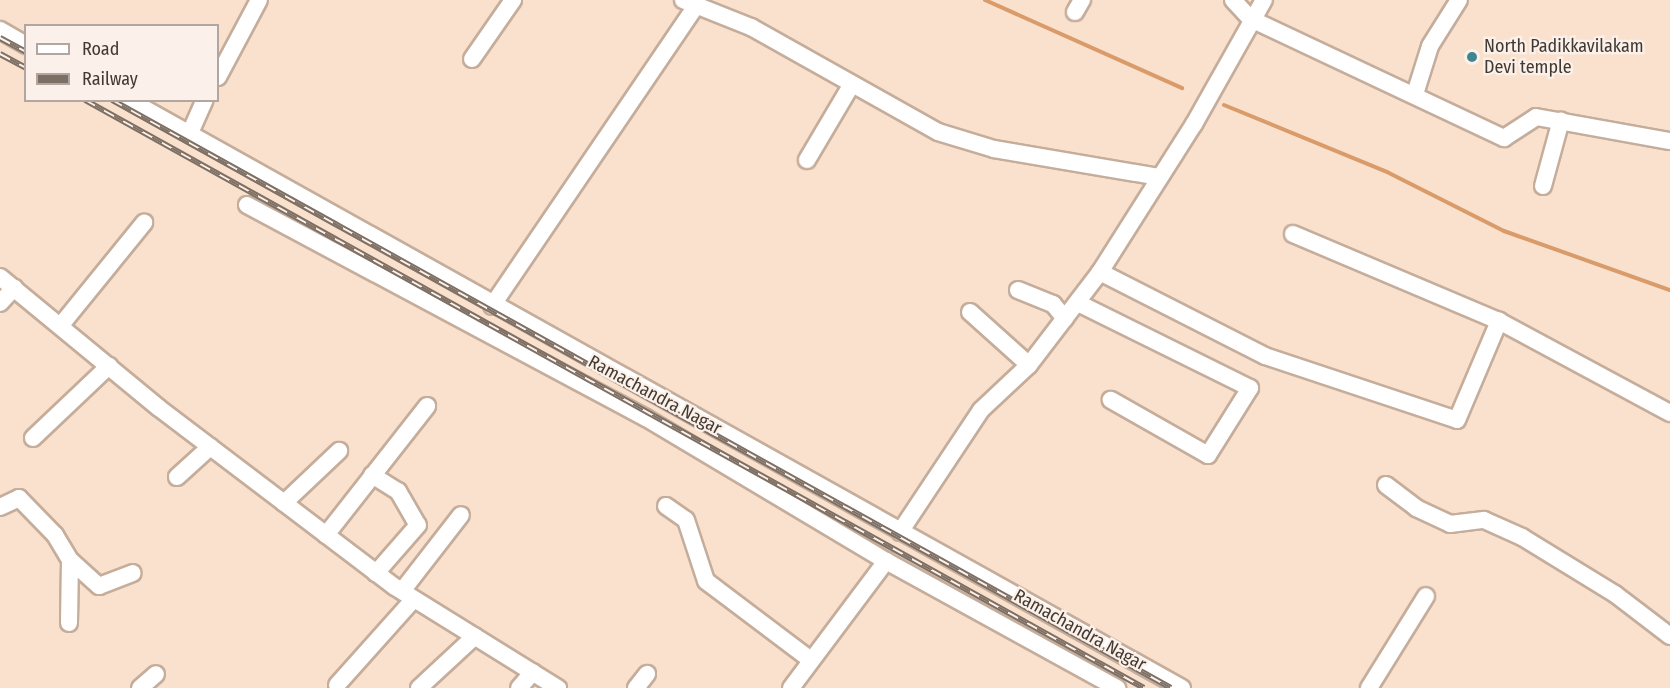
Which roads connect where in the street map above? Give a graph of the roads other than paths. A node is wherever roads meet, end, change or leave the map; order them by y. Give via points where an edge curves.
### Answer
1 (259, 0) edge
2 (513, 0) edge
3 (1233, 0) edge
4 (1264, 0) edge
5 (1459, 0) edge
6 (689, 3) edge
7 (1251, 18) junction
8 (0, 30) edge
9 (24, 44) edge
10 (472, 59) dead end
11 (219, 75) edge
12 (852, 84) junction
13 (1415, 94) junction
14 (133, 102) edge
15 (204, 102) edge
16 (1561, 120) junction
17 (190, 133) junction
18 (1670, 141) edge
19 (807, 160) dead end
20 (1160, 177) junction
21 (1543, 186) dead end
22 (247, 205) dead end
23 (144, 223) dead end
24 (1293, 234) dead end
25 (1100, 272) junction
26 (0, 277) edge
27 (14, 288) junction
28 (1018, 290) dead end
29 (0, 303) edge
30 (1078, 303) junction
31 (492, 306) junction
32 (970, 312) dead end
33 (1065, 318) junction
34 (1499, 321) junction
35 (61, 325) junction
36 (1029, 365) junction
37 (109, 366) junction
38 (1111, 400) dead end
39 (427, 406) dead end
40 (1670, 413) edge
41 (33, 438) dead end
42 (210, 447) junction
43 (339, 451) dead end
44 (372, 475) junction
45 (177, 477) dead end
46 (1386, 485) dead end
47 (284, 503) junction
48 (666, 506) dead end
49 (0, 507) edge
50 (461, 515) dead end
51 (900, 532) junction
52 (326, 535) junction
53 (70, 560) junction
54 (886, 561) junction
55 (133, 573) dead end
56 (376, 573) junction
57 (408, 595) junction
58 (1426, 596) dead end
59 (69, 623) dead end
60 (475, 636) junction
61 (1670, 636) edge
62 (811, 660) junction
63 (533, 672) junction
64 (156, 674) dead end
65 (646, 674) dead end
66 (338, 685) dead end
67 (140, 688) edge
68 (419, 688) edge
69 (519, 688) edge
70 (558, 688) edge
71 (636, 688) edge
72 (791, 688) edge
73 (1117, 688) edge
74 (1182, 688) edge
75 (1369, 688) edge

1 - 11 street
2 - 10 street
3 - 7 street
4 - 7 street
5 - 13 street via 1430,46
6 - 12 street via 751,27
6 - 31 street
7 - 13 street
7 - 20 street
8 - 9 street
12 - 19 street
12 - 20 street via 938,132 994,149
13 - 16 street via 1504,138 1536,117
14 - 17 street, Ramachandra Nagar
15 - 17 street
16 - 18 street
16 - 21 street
17 - 31 street, Ramachandra Nagar
20 - 25 street
22 - 54 street via 646,418
23 - 35 street
24 - 34 street
25 - 30 street
25 - 34 street via 1265,356 1457,420
26 - 27 street
27 - 29 street
27 - 35 street
28 - 33 street via 1053,304
30 - 33 street
30 - 38 street via 1251,388 1208,455
31 - 51 street, Ramachandra Nagar
32 - 36 street
33 - 36 street
34 - 40 street
35 - 37 street
36 - 51 street via 981,410
37 - 41 street
37 - 42 street
39 - 44 street
42 - 45 street
42 - 47 street
43 - 47 street
44 - 52 street
44 - 56 street via 398,491 418,525
46 - 61 street via 1416,508 1450,524 1484,520 1522,537 1615,594
47 - 52 street
48 - 62 street via 686,520 706,581
49 - 53 street via 19,498 33,508
50 - 57 street
51 - 74 street, Ramachandra Nagar
52 - 56 street
53 - 55 street via 99,586
53 - 59 street
54 - 62 street
54 - 73 street
56 - 57 street
57 - 60 street
57 - 66 street
58 - 75 street
60 - 63 street
60 - 68 street
62 - 72 street
63 - 69 street
63 - 70 street
64 - 67 street
65 - 71 street

